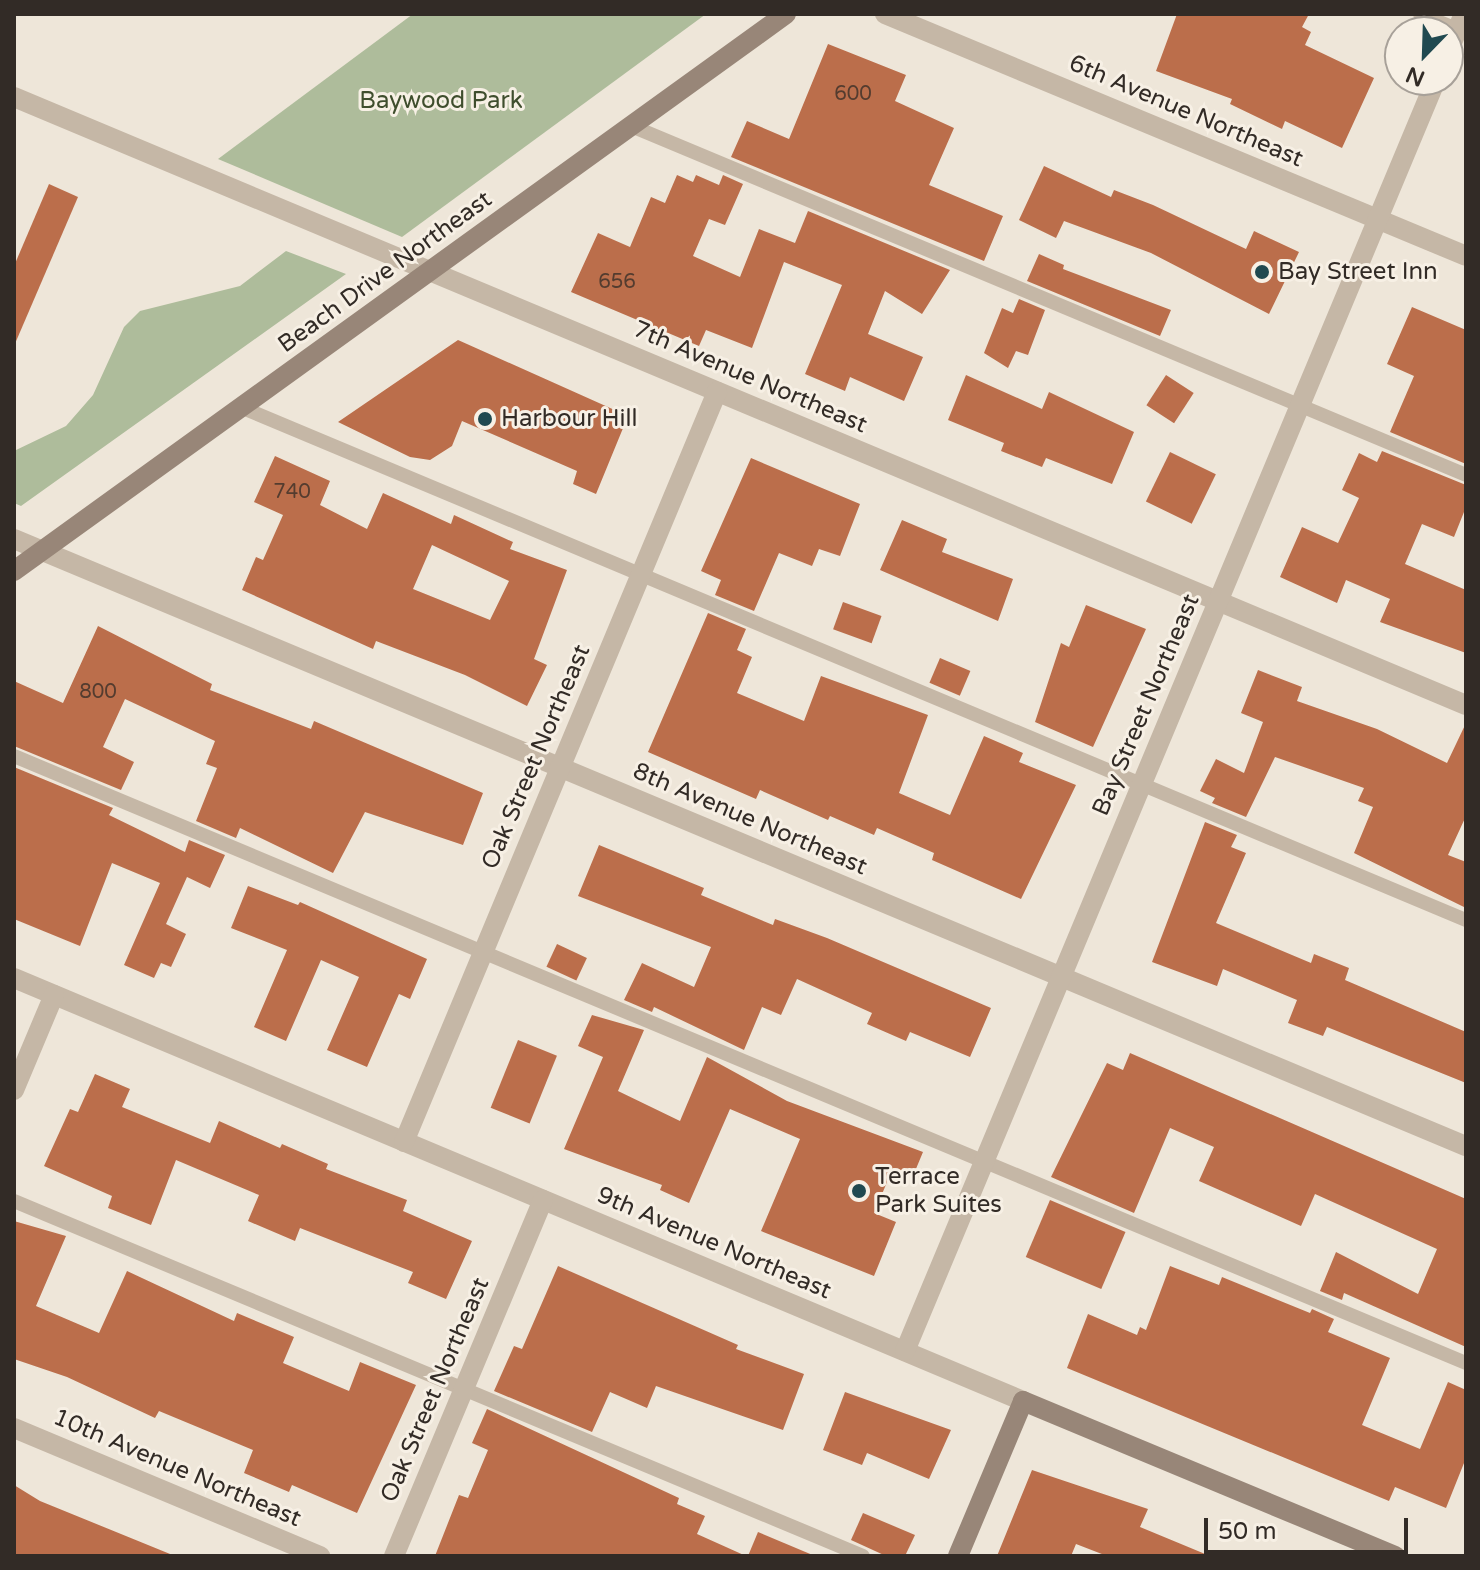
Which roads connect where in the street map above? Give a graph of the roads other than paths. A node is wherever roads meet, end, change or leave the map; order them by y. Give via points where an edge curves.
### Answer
1 (786, 14) edge
2 (885, 14) edge
3 (1429, 96) edge
4 (14, 97) edge
5 (629, 125) junction
6 (1378, 219) junction
7 (1466, 256) edge
8 (429, 271) junction
9 (717, 392) junction
10 (1300, 406) junction
11 (243, 408) junction
12 (1466, 475) edge
13 (14, 539) edge
14 (41, 551) junction
15 (14, 571) edge
16 (641, 575) junction
17 (1218, 601) junction
18 (1466, 705) edge
19 (14, 756) edge
20 (560, 767) junction
21 (1142, 784) junction
22 (1466, 920) edge
23 (483, 952) junction
24 (1061, 977) junction
25 (14, 978) edge
26 (54, 995) junction
27 (14, 1090) edge
28 (404, 1142) junction
29 (1466, 1146) edge
30 (984, 1162) junction
31 (543, 1200) junction
32 (14, 1201) edge
33 (905, 1351) junction
34 (1466, 1363) edge
35 (464, 1389) junction
36 (1023, 1401) junction
37 (14, 1428) edge
38 (320, 1556) edge
39 (394, 1556) edge
40 (863, 1556) edge
41 (958, 1556) edge
42 (1395, 1556) edge

1 - 5 street, Beach Drive Northeast
2 - 6 street, 6th Avenue Northeast
3 - 6 street, Bay Street Northeast
4 - 8 street, 7th Avenue Northeast
5 - 8 street, Beach Drive Northeast
5 - 10 lane
6 - 7 street, 6th Avenue Northeast
6 - 10 street, Bay Street Northeast
8 - 9 street, 7th Avenue Northeast
8 - 11 street, Beach Drive Northeast
9 - 16 street, Oak Street Northeast
9 - 17 street, 7th Avenue Northeast
10 - 12 lane
10 - 17 street, Bay Street Northeast
11 - 14 street, Beach Drive Northeast
11 - 16 lane
13 - 14 street, 8th Avenue Northeast
14 - 15 street, Beach Drive Northeast
14 - 20 street, 8th Avenue Northeast
16 - 20 street, Oak Street Northeast
16 - 21 lane
17 - 18 street, 7th Avenue Northeast
17 - 21 street, Bay Street Northeast
19 - 23 lane
20 - 23 street, Oak Street Northeast
20 - 24 street, 8th Avenue Northeast
21 - 22 lane
21 - 24 street, Bay Street Northeast
23 - 28 street, Oak Street Northeast
23 - 30 lane
24 - 29 street, 8th Avenue Northeast
24 - 30 street, Bay Street Northeast
25 - 26 street, 9th Avenue Northeast
26 - 27 street
26 - 28 street, 9th Avenue Northeast
28 - 31 street, 9th Avenue Northeast
30 - 33 street, Bay Street Northeast
30 - 34 lane
31 - 33 street, 9th Avenue Northeast
31 - 35 street, Oak Street Northeast
32 - 35 lane
33 - 36 street, 9th Avenue Northeast
35 - 39 street, Oak Street Northeast
35 - 40 lane
36 - 41 street
36 - 42 street, 9th Avenue Northeast
37 - 38 street, 10th Avenue Northeast

